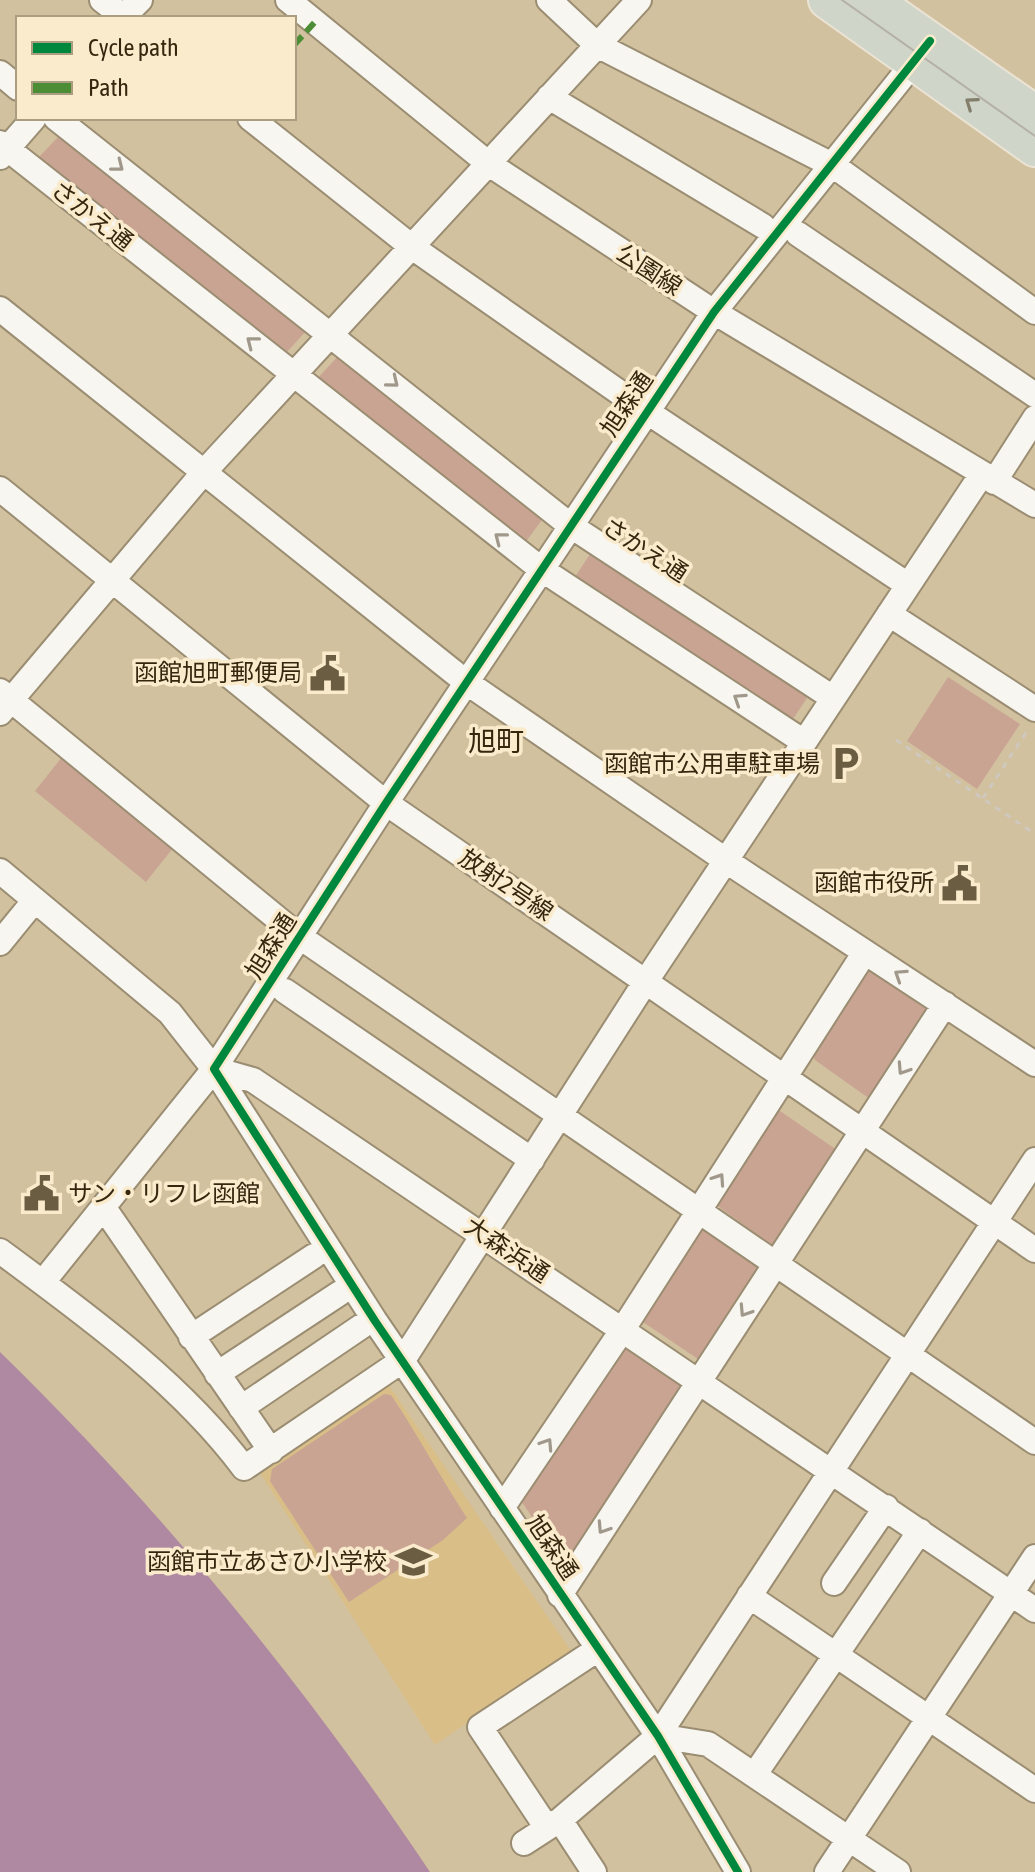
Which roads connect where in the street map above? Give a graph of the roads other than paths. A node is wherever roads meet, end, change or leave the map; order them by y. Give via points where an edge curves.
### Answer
1 (102, 0) edge
2 (549, 0) edge
3 (639, 0) edge
4 (827, 0) edge
5 (872, 0) edge
6 (298, 3) edge
7 (127, 13) edge
8 (597, 45) junction
9 (922, 51) junction
10 (0, 73) edge
11 (16, 86) edge
12 (549, 97) junction
13 (32, 120) edge
14 (59, 120) edge
15 (253, 120) edge
16 (1032, 130) edge
17 (2, 150) edge
18 (489, 164) junction
19 (834, 166) junction
20 (763, 226) dead end
21 (798, 234) dead end
22 (412, 247) junction
23 (0, 309) edge
24 (714, 312) junction
25 (1035, 312) edge
26 (332, 333) junction
27 (293, 374) junction
28 (1035, 395) edge
29 (646, 411) junction
30 (1035, 418) edge
31 (204, 472) junction
32 (988, 478) junction
33 (0, 489) edge
34 (1035, 505) edge
35 (571, 526) junction
36 (541, 569) junction
37 (110, 579) junction
38 (908, 585) junction
39 (889, 614) junction
40 (466, 682) junction
41 (833, 698) junction
42 (4, 702) edge
43 (1032, 704) edge
44 (804, 742) junction
45 (386, 803) junction
46 (727, 861) junction
47 (0, 871) edge
48 (35, 900) junction
49 (300, 937) junction
50 (0, 943) edge
51 (865, 952) junction
52 (646, 981) junction
53 (285, 991) dead end
54 (945, 1004) junction
55 (1035, 1064) edge
56 (214, 1069) junction
57 (786, 1078) junction
58 (560, 1115) junction
59 (862, 1132) junction
60 (532, 1160) junction
61 (1035, 1160) edge
62 (104, 1208) junction
63 (698, 1209) junction
64 (995, 1222) junction
65 (485, 1235) junction
66 (1035, 1250) edge
67 (0, 1251) edge
68 (314, 1256) dead end
69 (776, 1264) junction
70 (43, 1282) junction
71 (340, 1293) dead end
72 (362, 1326) dead end
73 (623, 1329) junction
74 (191, 1337) junction
75 (908, 1355) junction
76 (403, 1360) junction
77 (217, 1374) junction
78 (699, 1381) junction
79 (241, 1408) junction
80 (1035, 1442) edge
81 (271, 1451) junction
82 (832, 1470) junction
83 (886, 1507) junction
84 (502, 1508) junction
85 (920, 1531) junction
86 (1035, 1557) edge
87 (834, 1583) dead end
88 (1010, 1593) junction
89 (560, 1595) junction
90 (749, 1596) junction
91 (1035, 1610) edge
92 (598, 1649) junction
93 (837, 1655) junction
94 (930, 1718) junction
95 (658, 1736) junction
96 (755, 1774) junction
97 (1035, 1790) edge
98 (554, 1824) junction
99 (848, 1839) junction
100 (524, 1843) dead end
101 (594, 1872) edge
102 (738, 1872) edge
103 (827, 1872) edge
104 (898, 1872) edge

1 - 7 street
2 - 8 street
3 - 8 street
4 - 9 highway
5 - 9 highway
6 - 18 street, 公園線
8 - 12 street
8 - 19 street
9 - 16 highway
9 - 19 street, 旭森通
10 - 11 street
12 - 18 street
12 - 20 street
13 - 17 street
14 -> 26 street, さかえ通
15 - 22 street
27 -> 17 street, さかえ通
18 - 22 street
18 - 24 street, 公園線
19 - 24 street, 旭森通
19 - 25 street
21 - 28 street
22 - 26 street
22 - 29 street
23 - 31 street
24 - 29 street, 旭森通
24 - 32 street, 公園線
26 - 27 street
26 -> 35 street, さかえ通
27 - 31 street
36 -> 27 street, さかえ通
29 - 35 street, 旭森通
29 - 38 street
30 - 32 street
31 - 37 street
31 - 40 street
32 - 34 street, 公園線
32 - 38 street
33 - 37 street, 放射2号線
35 - 36 street, 旭森通
35 - 41 street, さかえ通
36 - 40 street, 旭森通
44 -> 36 street, さかえ通
37 - 42 street
37 - 45 street, 放射2号線
38 - 39 street
39 - 41 street
39 - 43 street
40 - 45 street, 旭森通
40 - 46 street
41 - 44 street
42 - 49 street
44 - 46 street
45 - 49 street, 旭森通
45 - 52 street, 放射2号線
46 - 51 street
46 - 52 street
47 - 48 street
48 - 50 street
48 - 56 street via 170,1013
49 - 56 street, 旭森通
49 - 58 street
54 -> 51 street
51 - 57 street
52 - 57 street, 放射2号線
52 - 58 street
53 - 60 street
54 - 55 street
54 -> 59 street
56 - 62 street
56 - 65 street, 大森浜通 via 253,1080
56 - 76 street, 旭森通
57 - 59 street, 放射2号線
63 -> 57 street
58 - 60 street
58 - 63 street
59 - 64 street, 放射2号線
59 - 69 street
60 - 65 street
61 - 64 street
62 - 70 street
62 - 74 street
63 - 69 street
63 - 73 street
64 - 66 street, 放射2号線
64 - 75 street
65 - 73 street, 大森浜通
65 - 76 street
67 - 70 street
68 - 74 street
69 - 75 street
69 -> 78 street
70 - 81 street via 182,1401 244,1468
71 - 77 street
72 - 79 street
73 - 78 street, 大森浜通
84 -> 73 street
74 - 77 street
75 - 80 street
75 - 82 street
76 - 81 street
76 - 84 street, 旭森通
77 - 79 street
78 - 82 street, 大森浜通
78 -> 89 street
79 - 81 street
82 - 83 street, 大森浜通
82 - 90 street
83 - 85 street, 大森浜通
83 - 87 street
84 - 89 street, 旭森通
85 - 88 street, 大森浜通
85 - 93 street
86 - 88 street
88 - 91 street, 大森浜通
88 - 94 street
89 - 92 street, 旭森通
90 - 93 street
90 - 95 street
92 - 95 street, 旭森通
92 - 98 street via 480,1727
93 - 94 street
93 - 96 street
94 - 97 street
94 - 99 street
95 - 96 street via 708,1744
95 - 98 street
95 - 102 street, 旭森通
96 - 99 street
98 - 100 street
98 - 101 street
99 - 103 street
99 - 104 street

